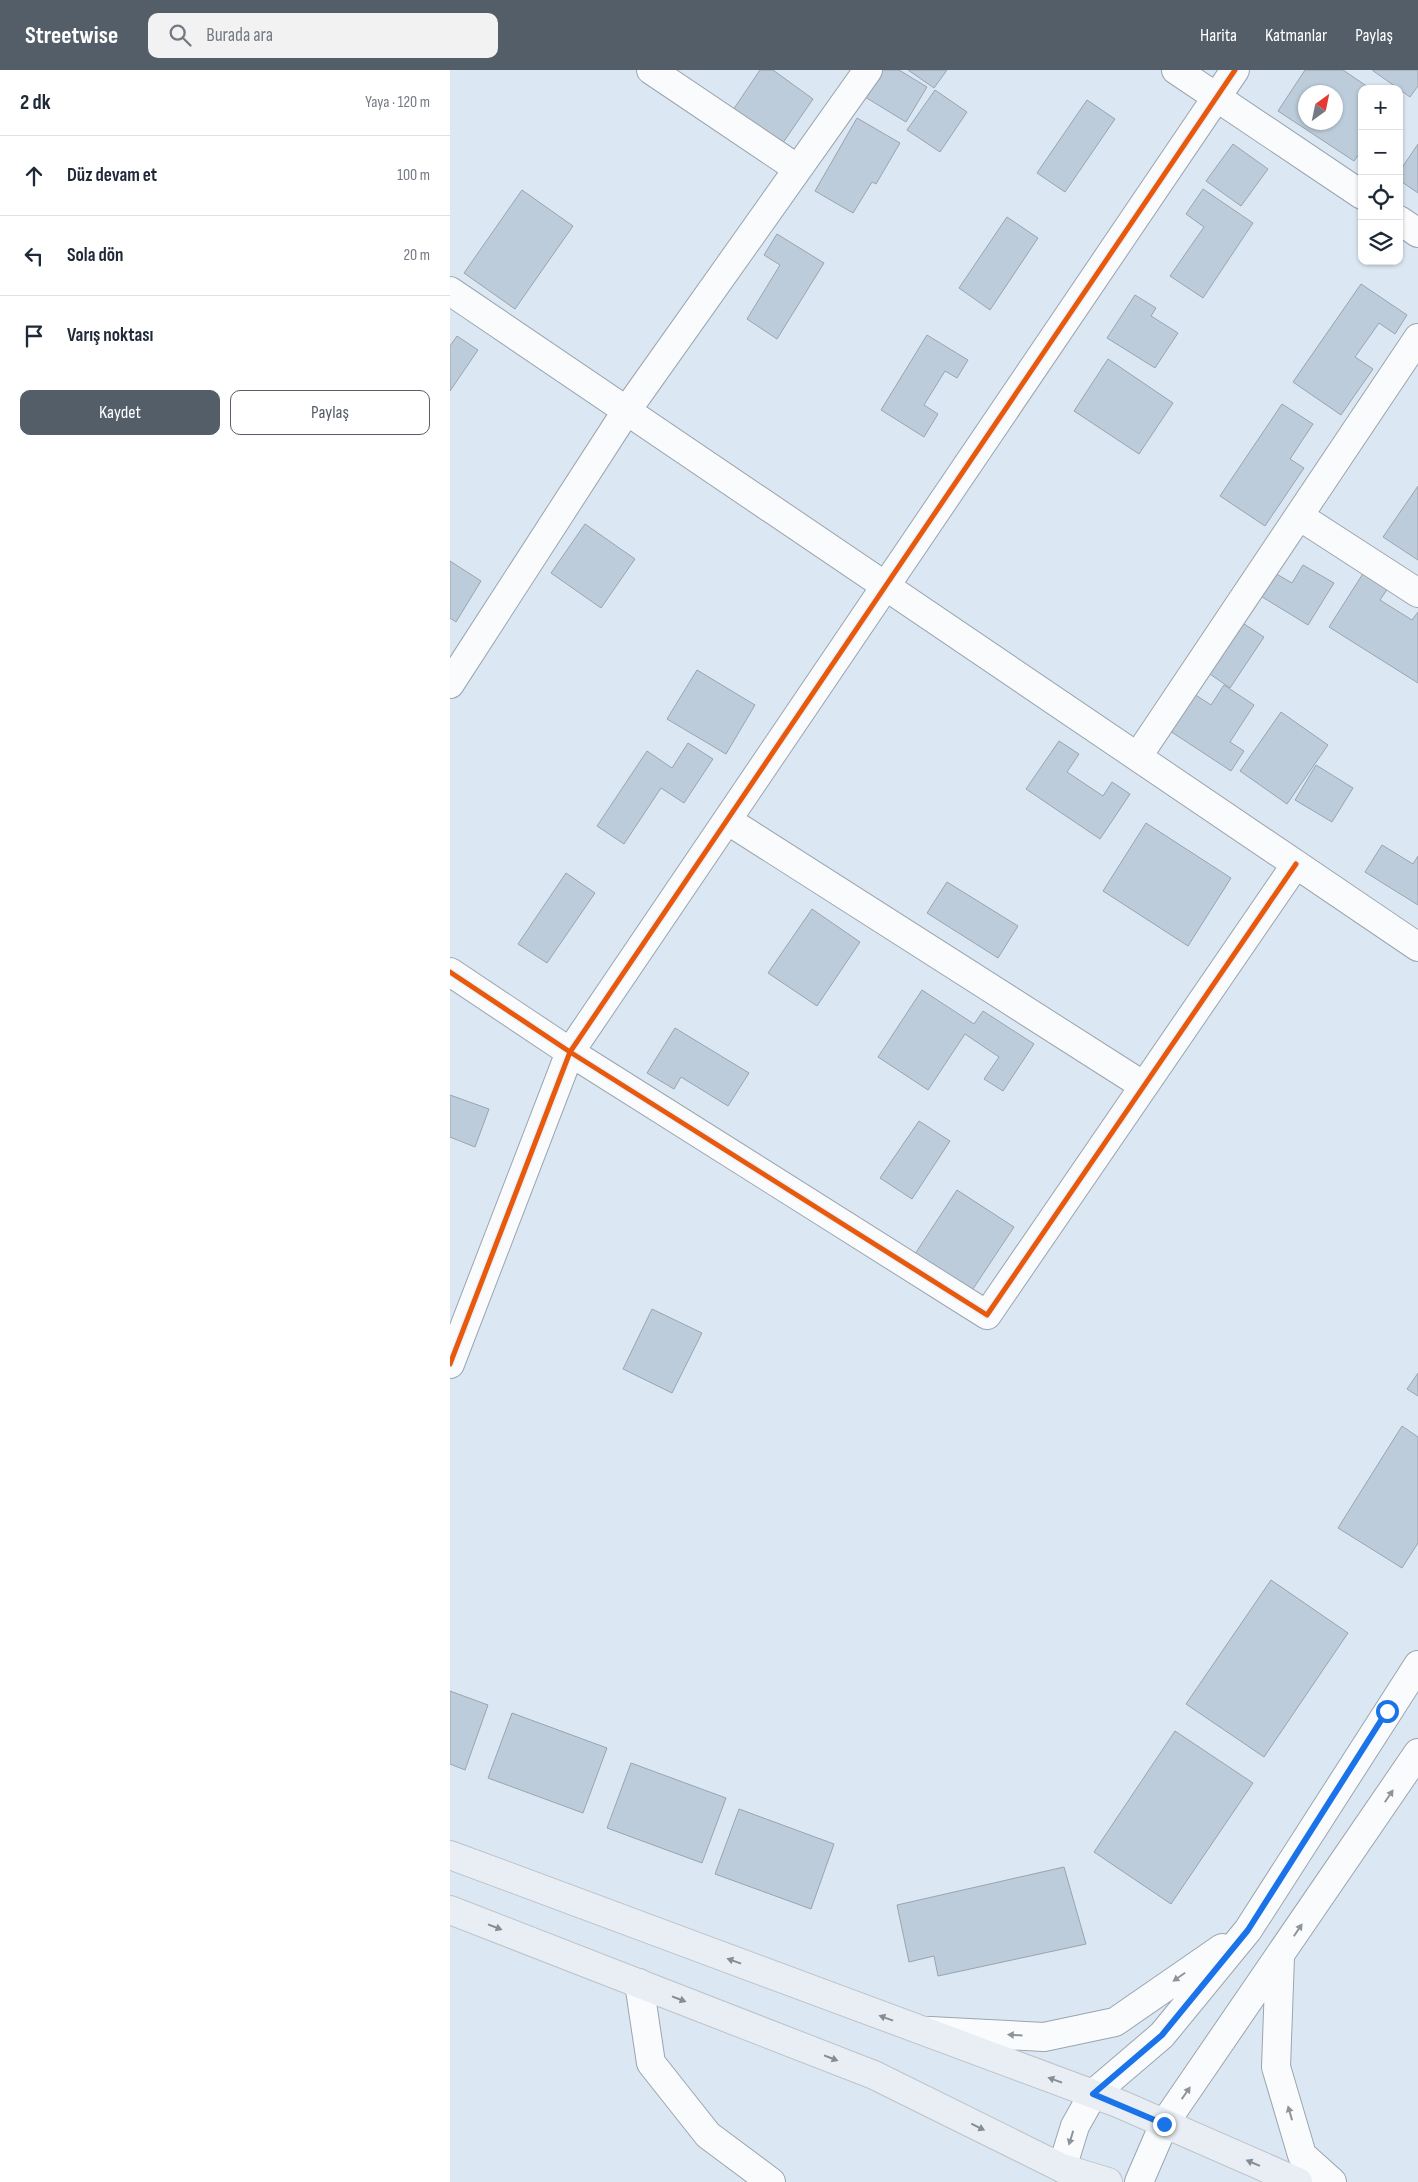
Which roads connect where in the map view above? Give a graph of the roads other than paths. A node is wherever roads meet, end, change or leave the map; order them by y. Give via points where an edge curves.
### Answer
1 (651, 70) edge
2 (868, 70) edge
3 (1176, 70) edge
4 (1236, 70) edge
5 (1218, 96) junction
6 (798, 169) junction
7 (1358, 192) edge
8 (1403, 223) edge
9 (1418, 233) edge
10 (450, 291) edge
11 (1418, 338) edge
12 (627, 410) junction
13 (1299, 516) junction
14 (886, 585) junction
15 (1418, 593) edge
16 (459, 649) edge
17 (450, 684) edge
18 (1138, 756) junction
19 (727, 820) junction
20 (1296, 864) junction
21 (1418, 947) edge
22 (450, 972) edge
23 (450, 983) edge
24 (489, 998) junction
25 (570, 1052) junction
26 (1144, 1086) junction
27 (453, 1347) edge
28 (1418, 1665) edge
29 (1418, 1753) edge
30 (450, 1855) edge
31 (450, 1910) edge
32 (1248, 1930) junction
33 (1280, 1957) junction
34 (639, 1983) junction
35 (917, 2030) junction
36 (1093, 2094) junction
37 (1164, 2124) junction
38 (1062, 2168) junction
39 (771, 2182) edge
40 (1108, 2182) edge
41 (1139, 2182) edge
42 (1298, 2182) edge
43 (1332, 2182) edge

1 - 6 street
2 - 6 street
3 - 5 street
4 - 5 street
5 - 7 street
5 - 14 street
6 - 12 street
8 - 9 street
10 - 12 street
11 - 13 street
12 - 14 street
12 - 16 street
13 - 15 street
13 - 18 street
14 - 18 street
14 - 19 street
16 - 17 street
18 - 20 street
19 - 25 street
19 - 26 street
20 - 21 street
20 - 26 street
22 - 24 street
23 - 24 street
24 - 25 street
25 - 26 street via 987,1315
25 - 27 street
28 - 32 street
33 -> 29 street
35 -> 30 main road
31 -> 34 main road
32 -> 35 street via 1115,2022 1044,2037
32 - 36 street via 1162,2035
37 -> 33 street
43 -> 33 street via 1302,2155 1276,2067
34 -> 38 main road via 874,2075
34 - 39 street via 651,2063 708,2135
36 -> 35 main road
36 - 37 main road
36 -> 38 street via 1075,2126
37 - 41 street
42 -> 37 main road
38 - 40 main road

